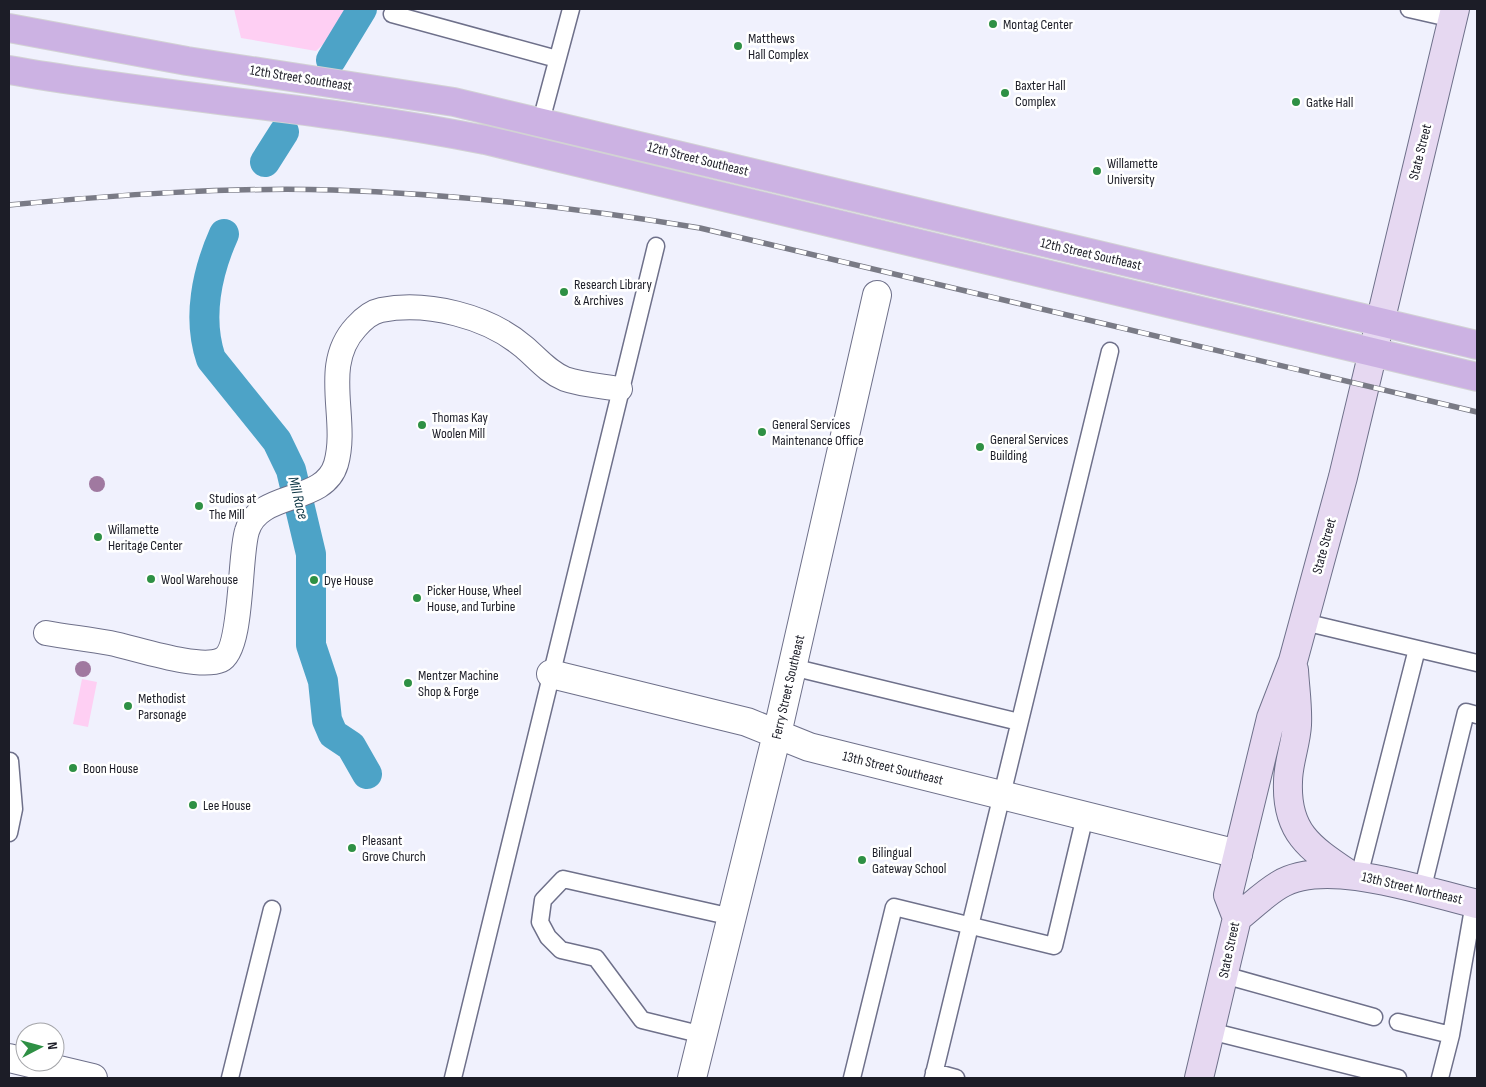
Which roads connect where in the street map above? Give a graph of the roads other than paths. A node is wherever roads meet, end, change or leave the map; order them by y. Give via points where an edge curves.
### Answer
1 (571, 9) edge
2 (1409, 9) edge
3 (392, 14) dead end
4 (1454, 14) edge
5 (9, 28) edge
6 (557, 59) junction
7 (9, 70) edge
8 (541, 121) junction
9 (656, 246) dead end
10 (877, 295) dead end
11 (1380, 322) junction
12 (1477, 345) edge
13 (1110, 351) dead end
14 (1373, 352) junction
15 (1477, 377) edge
16 (620, 389) junction
17 (1304, 622) junction
18 (46, 633) dead end
19 (1417, 649) junction
20 (1293, 661) junction
21 (1477, 664) edge
22 (792, 667) junction
23 (551, 674) junction
24 (1477, 715) edge
25 (1019, 722) junction
26 (777, 734) junction
27 (10, 761) dead end
28 (1002, 795) junction
29 (1085, 816) junction
30 (9, 833) edge
31 (1238, 854) junction
32 (1353, 875) junction
33 (1422, 891) junction
34 (1476, 903) edge
35 (272, 909) dead end
36 (732, 916) junction
37 (1237, 918) junction
38 (970, 926) junction
39 (1224, 975) junction
40 (1374, 1017) dead end
41 (1398, 1022) dead end
42 (1210, 1031) junction
43 (703, 1034) junction
44 (1451, 1035) junction
45 (9, 1058) edge
46 (933, 1075) edge
47 (93, 1078) edge
48 (230, 1078) edge
49 (453, 1078) edge
50 (692, 1078) edge
51 (852, 1078) edge
52 (956, 1078) edge
53 (1199, 1078) edge
54 (1398, 1078) edge
55 (1440, 1078) edge

1 - 6 lane
2 - 4 lane
3 - 6 lane
4 - 11 main road, State Street
5 - 8 main road, 12th Street Southeast via 188,61 454,102
6 - 8 lane
7 - 14 main road, 12th Street Southeast via 79,83 255,103 476,138
8 - 11 main road, 12th Street Southeast
9 - 16 lane
10 - 22 street, Ferry Street Southeast
11 - 12 main road, 12th Street Southeast
11 - 14 main road, State Street
13 - 25 lane
14 - 15 main road, 12th Street Southeast
14 - 17 main road, State Street
16 - 18 street via 565,378 543,365 506,334 461,315 428,309 379,310 364,318 342,349 336,378 339,445 335,466 328,479 254,516 247,531 230,653 220,660 195,663 109,643
16 - 23 lane
17 - 19 lane
17 - 20 main road, State Street
19 - 21 lane
19 - 32 lane
20 - 31 main road, State Street via 1271,718
20 - 32 main road via 1297,725 1288,781 1292,813 1306,843
22 - 25 lane
22 - 26 street, Ferry Street Southeast
23 - 26 street, 13th Street Southeast via 746,722
23 - 49 lane
24 - 33 lane via 1466,712
25 - 28 lane
26 - 28 street, 13th Street Southeast via 809,747
26 - 36 street, Ferry Street Southeast
27 - 30 lane via 14,809
28 - 29 street, 13th Street Southeast
28 - 38 lane
29 - 31 street, 13th Street Southeast
29 - 38 lane via 1054,946
31 - 37 main road, State Street via 1228,894
32 - 33 main road, 13th Street Northeast
32 - 37 main road via 1318,873 1286,882
33 - 34 main road, 13th Street Northeast
34 - 44 lane
35 - 48 lane
36 - 43 street, Ferry Street Southeast
36 - 43 lane via 563,878 543,900 540,922 548,937 561,950 596,958 642,1020
37 - 39 main road, State Street
38 - 46 lane
38 - 51 lane via 894,907
39 - 40 lane
39 - 42 main road, State Street
41 - 44 lane
42 - 53 main road, State Street
42 - 54 lane
43 - 50 street, Ferry Street Southeast
44 - 55 lane
45 - 47 street
46 - 52 lane

